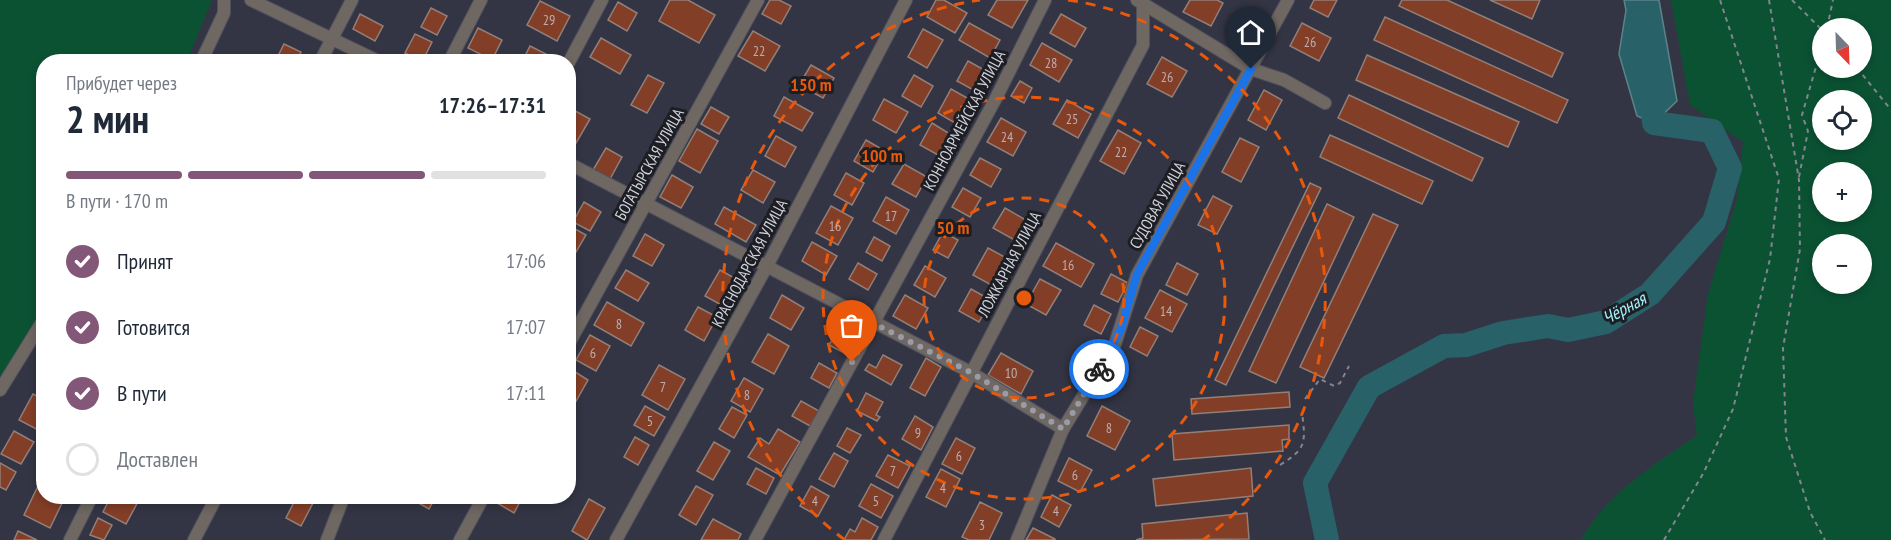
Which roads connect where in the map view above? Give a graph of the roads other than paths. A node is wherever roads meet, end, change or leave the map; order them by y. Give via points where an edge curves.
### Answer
1 (224, 0) edge
2 (251, 0) edge
3 (352, 0) edge
4 (481, 0) edge
5 (602, 0) edge
6 (758, 0) edge
7 (906, 0) edge
8 (1045, 0) edge
9 (1288, 0) edge
10 (1140, 1) edge
11 (333, 38) junction
12 (205, 54) edge
13 (324, 54) edge
14 (364, 54) edge
15 (453, 54) edge
16 (573, 54) edge
17 (1251, 69) junction
18 (1325, 103) dead end
19 (576, 167) edge
20 (647, 202) junction
21 (767, 266) junction
22 (873, 323) junction
23 (576, 331) edge
24 (36, 332) edge
25 (970, 372) junction
26 (0, 390) edge
27 (1063, 429) junction
28 (88, 504) edge
29 (213, 504) edge
30 (341, 504) edge
31 (480, 504) edge
32 (70, 540) edge
33 (194, 540) edge
34 (327, 540) edge
35 (460, 540) edge
36 (616, 540) edge
37 (755, 540) edge
38 (884, 540) edge
39 (1017, 540) edge

1 - 12 street via 224,13
2 - 11 street
3 - 11 street
4 - 15 street
5 - 16 street
6 - 20 street, БОГАТЫРСКАЯ УЛИЦА
7 - 21 street, КРАСНОДАРСКАЯ УЛИЦА
8 - 22 street, КОННОАРМЕЙСКАЯ УЛИЦА
9 - 17 street, СУДОВАЯ УЛИЦА
10 - 17 street
10 - 25 street, ЛОЖКАРНАЯ УЛИЦА via 1143,45
11 - 13 street
11 - 14 street
17 - 18 street via 1284,80
17 - 27 street, СУДОВАЯ УЛИЦА via 1137,274 1115,344
19 - 20 street
20 - 21 street
20 - 23 street, БОГАТЫРСКАЯ УЛИЦА
21 - 22 street
21 - 36 street, КРАСНОДАРСКАЯ УЛИЦА
22 - 25 street
22 - 37 street, КОННОАРМЕЙСКАЯ УЛИЦА
24 - 26 street
25 - 27 street
25 - 38 street, ЛОЖКАРНАЯ УЛИЦА
27 - 39 street, СУДОВАЯ УЛИЦА
28 - 32 street
29 - 33 street
30 - 34 street
31 - 35 street

